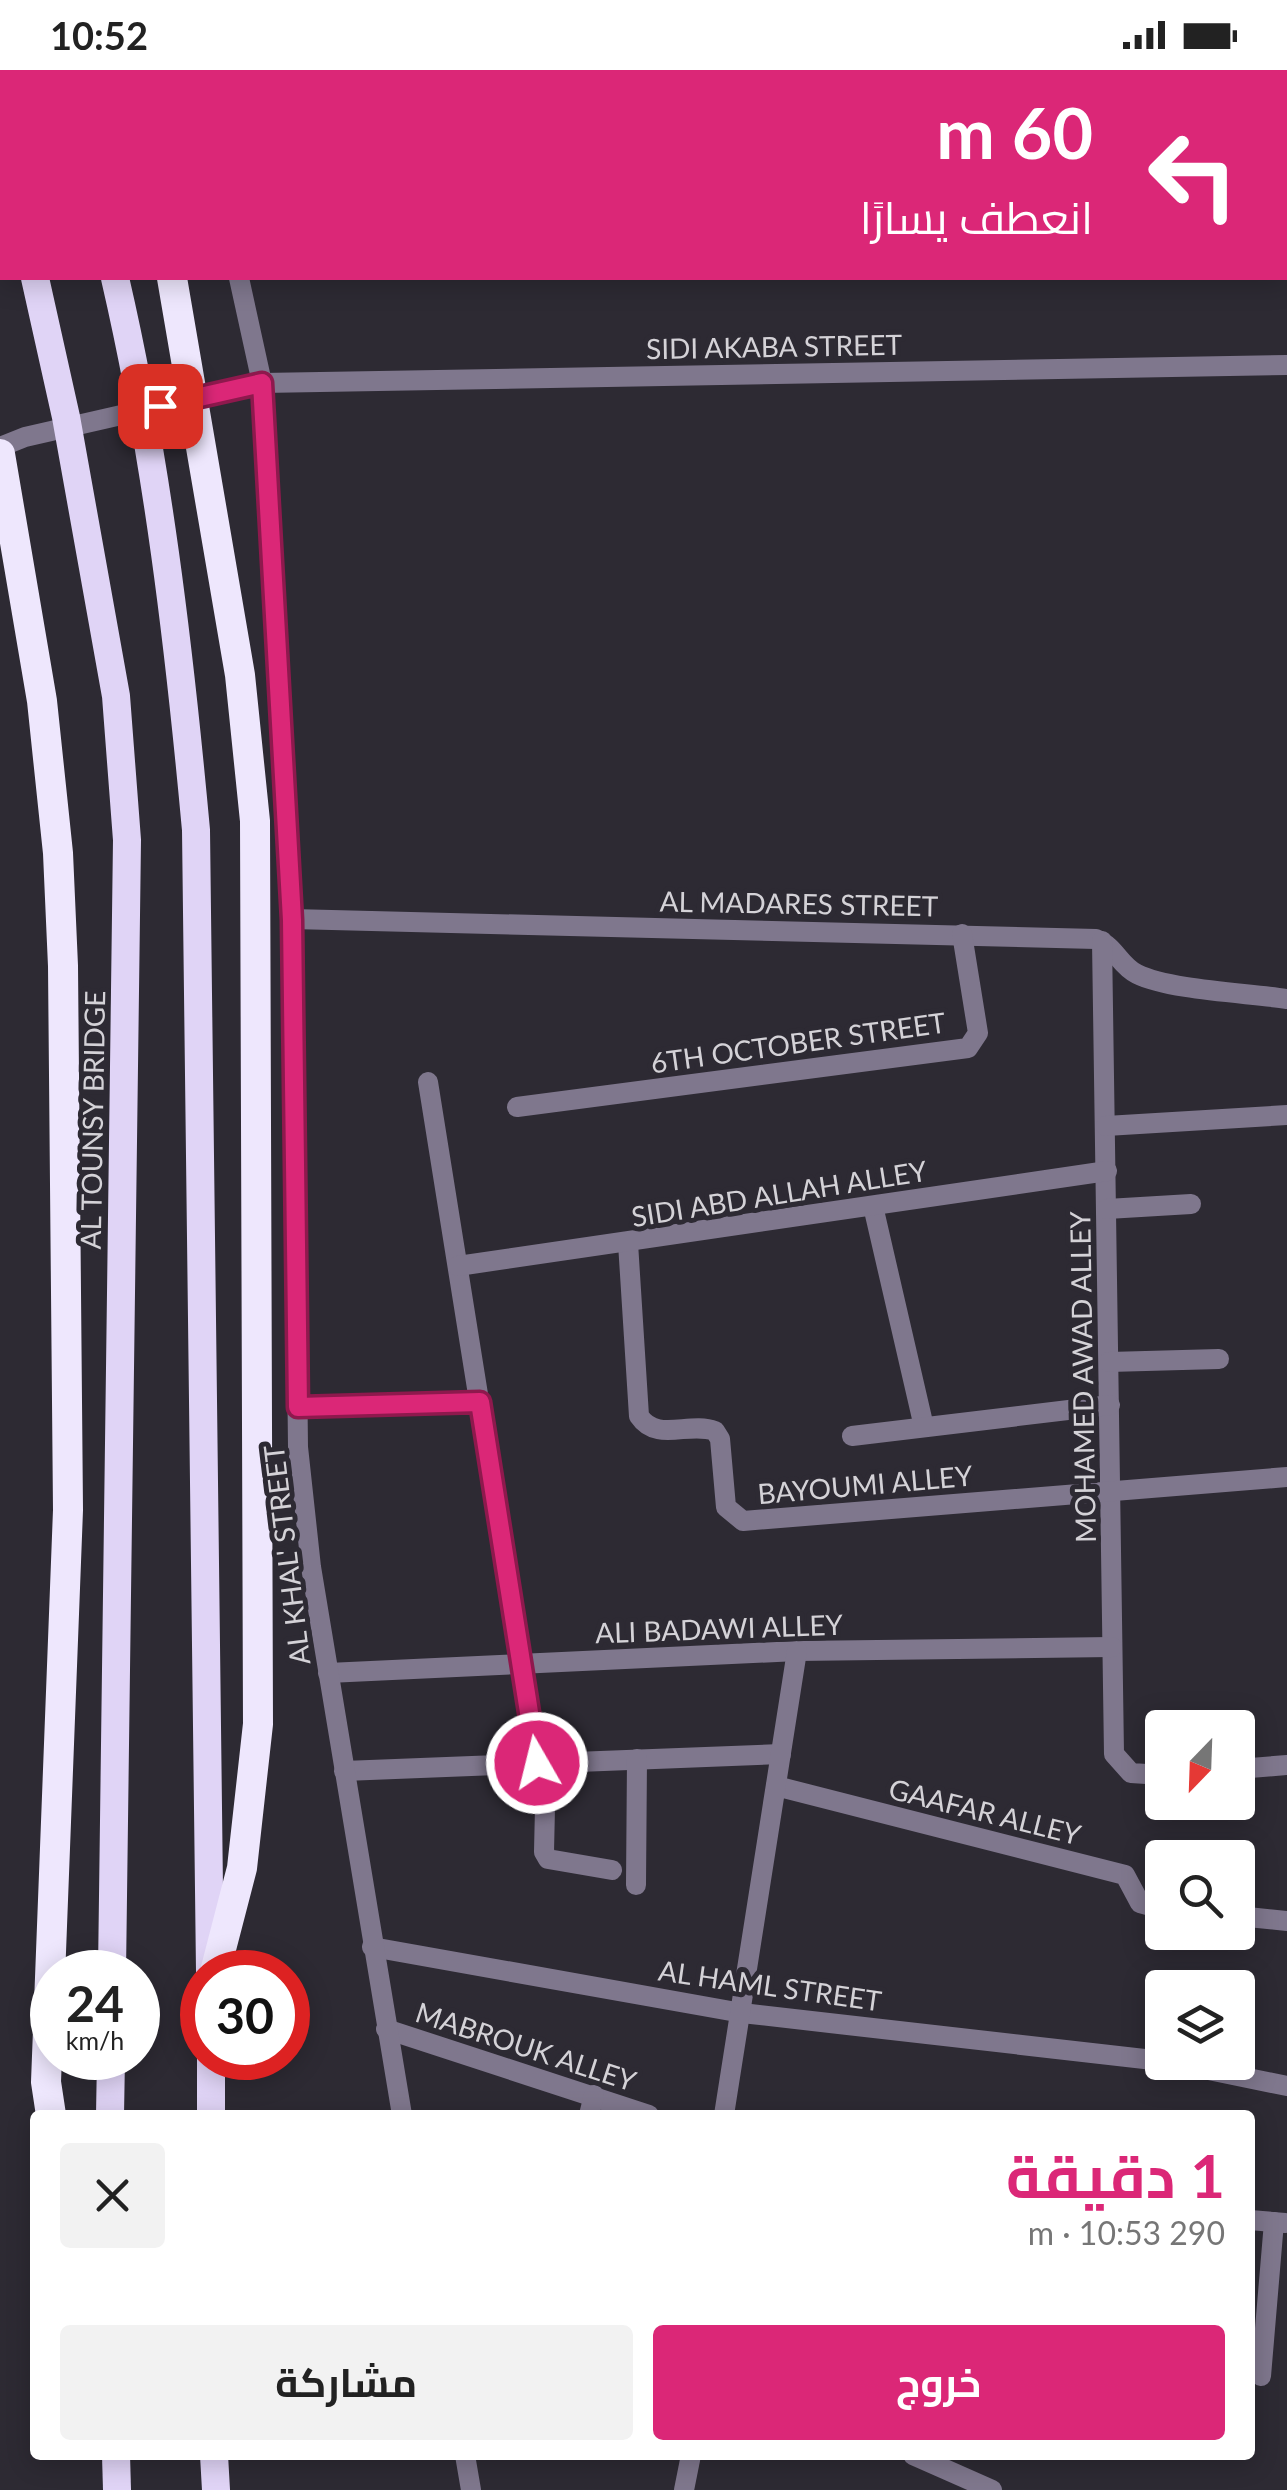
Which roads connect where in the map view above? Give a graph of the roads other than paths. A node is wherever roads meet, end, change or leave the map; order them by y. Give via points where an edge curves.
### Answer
1 (35, 280) edge
2 (115, 280) edge
3 (172, 280) edge
4 (239, 280) edge
5 (1287, 365) edge
6 (262, 383) junction
7 (0, 447) edge
8 (0, 454) edge
9 (292, 920) junction
10 (962, 934) junction
11 (1102, 941) junction
12 (1287, 998) edge
13 (428, 1082) dead end
14 (517, 1107) dead end
15 (1287, 1114) edge
16 (1106, 1126) junction
17 (1107, 1171) junction
18 (1191, 1204) dead end
19 (873, 1206) junction
20 (1107, 1209) junction
21 (628, 1244) junction
22 (458, 1266) junction
23 (1219, 1359) dead end
24 (1109, 1362) junction
25 (480, 1402) junction
26 (1110, 1405) junction
27 (298, 1407) junction
28 (924, 1428) junction
29 (852, 1436) dead end
30 (1287, 1477) edge
31 (1110, 1492) junction
32 (1112, 1647) junction
33 (796, 1651) junction
34 (524, 1664) junction
35 (328, 1673) junction
36 (781, 1754) junction
37 (636, 1759) junction
38 (542, 1763) junction
39 (1287, 1764) edge
40 (1255, 1767) edge
41 (344, 1771) junction
42 (1145, 1774) edge
43 (776, 1786) junction
44 (612, 1870) dead end
45 (636, 1884) dead end
46 (1145, 1904) edge
47 (1255, 1918) edge
48 (1287, 1921) edge
49 (372, 1948) junction
50 (112, 1950) edge
51 (212, 1950) edge
52 (218, 1950) edge
53 (742, 2013) junction
54 (386, 2029) junction
55 (1145, 2059) edge
56 (1255, 2079) edge
57 (111, 2080) edge
58 (211, 2080) edge
59 (1287, 2086) edge
60 (592, 2105) edge
61 (50, 2110) edge
62 (110, 2110) edge
63 (211, 2110) edge
64 (401, 2110) edge
65 (620, 2110) edge
66 (725, 2110) edge
67 (1255, 2220) edge
68 (1280, 2223) edge
69 (1262, 2376) dead end
70 (116, 2460) edge
71 (214, 2460) edge
72 (466, 2460) edge
73 (690, 2460) edge
74 (924, 2460) edge
75 (116, 2490) edge
76 (216, 2490) edge
77 (471, 2490) edge
78 (684, 2490) edge
79 (992, 2490) edge

1 - 50 highway, AL TOUNSY BRIDGE, bridge via 116,696 127,840
2 - 51 highway, bridge via 139,382 183,685 196,830
3 - 52 highway, bridge via 240,675 254,822 258,1724 242,1868
4 - 6 street, AL KHAL' STREET
5 - 6 street, SIDI AKABA STREET
6 - 7 street, SIDI AKABA STREET
6 - 9 street, AL KHAL' STREET
8 - 61 highway via 42,701 64,966 68,1510 46,2082
9 - 10 street, AL MADARES STREET
9 - 27 street, AL KHAL' STREET
10 - 11 street, AL MADARES STREET
10 - 14 street, 6TH OCTOBER STREET via 978,1033 968,1048
11 - 12 street via 1123,965 1154,980
11 - 16 street, MOHAMED AWAD ALLEY
13 - 22 street
15 - 16 street
16 - 17 street, MOHAMED AWAD ALLEY
17 - 19 street, SIDI ABD ALLAH ALLEY
17 - 20 street, MOHAMED AWAD ALLEY
18 - 20 street
19 - 21 street, SIDI ABD ALLAH ALLEY
19 - 28 street
20 - 24 street, MOHAMED AWAD ALLEY
21 - 22 street, SIDI ABD ALLAH ALLEY
21 - 31 street, BAYOUMI ALLEY via 638,1416 661,1431 715,1431 724,1500 736,1518
22 - 25 street
23 - 24 street
24 - 26 street, MOHAMED AWAD ALLEY
25 - 27 street
25 - 34 street
26 - 28 street
26 - 31 street, MOHAMED AWAD ALLEY
27 - 35 street, AL KHAL' STREET
28 - 29 street
30 - 31 street, BAYOUMI ALLEY
31 - 32 street, MOHAMED AWAD ALLEY
32 - 33 street, ALI BADAWI ALLEY
32 - 42 street, MOHAMED AWAD ALLEY via 1114,1754 1131,1773
33 - 34 street, ALI BADAWI ALLEY
33 - 36 street
34 - 35 street, ALI BADAWI ALLEY
34 - 38 street
35 - 41 street, AL KHAL' STREET
36 - 37 street
36 - 43 street
37 - 38 street
37 - 45 street
38 - 41 street
38 - 44 street via 548,1859
39 - 40 street
41 - 49 street, AL KHAL' STREET
43 - 46 street, GAAFAR ALLEY via 1125,1876
43 - 53 street
47 - 48 street
49 - 53 street, AL HAML STREET
49 - 54 street, AL KHAL' STREET
53 - 55 street, AL HAML STREET
53 - 66 street
54 - 60 street, MABROUK ALLEY
54 - 64 street, AL KHAL' STREET
56 - 59 street
57 - 62 highway
58 - 63 highway
60 - 65 street, MABROUK ALLEY
67 - 68 street
68 - 69 street
70 - 75 highway
71 - 76 highway
72 - 77 street
73 - 78 street
74 - 79 street

